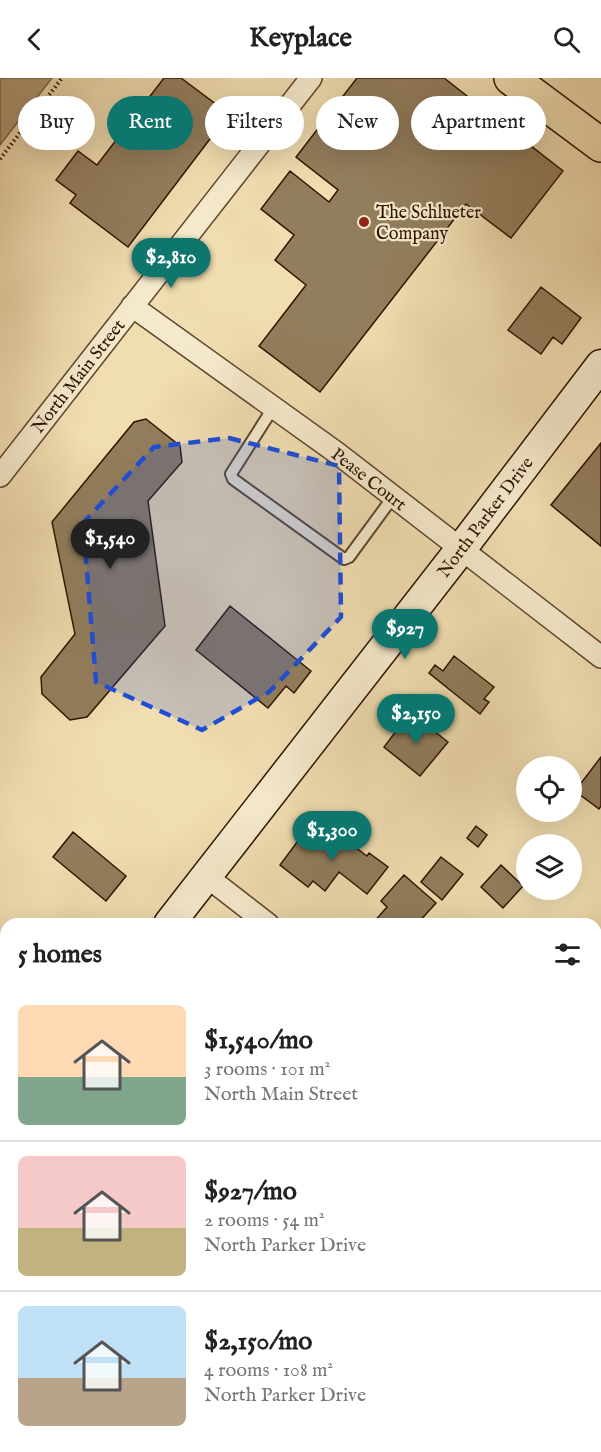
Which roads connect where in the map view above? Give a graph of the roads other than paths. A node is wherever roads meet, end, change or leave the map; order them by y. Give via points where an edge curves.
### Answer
1 (311, 78) edge
2 (511, 78) edge
3 (601, 145) edge
4 (132, 306) junction
5 (601, 365) edge
6 (273, 408) junction
7 (0, 476) edge
8 (393, 497) junction
9 (460, 549) junction
10 (601, 657) edge
11 (206, 876) junction
12 (174, 918) edge
13 (260, 918) edge

1 - 4 street, North Main Street
2 - 3 main road
4 - 6 street, Pease Court
4 - 7 street, North Main Street
5 - 9 main road, North Parker Drive
6 - 8 street, Pease Court
6 - 8 lane via 231,474 232,479 344,559
8 - 9 street, Pease Court
9 - 10 street, Pease Court
9 - 11 main road, North Parker Drive
11 - 12 main road, North Parker Drive
11 - 13 street

